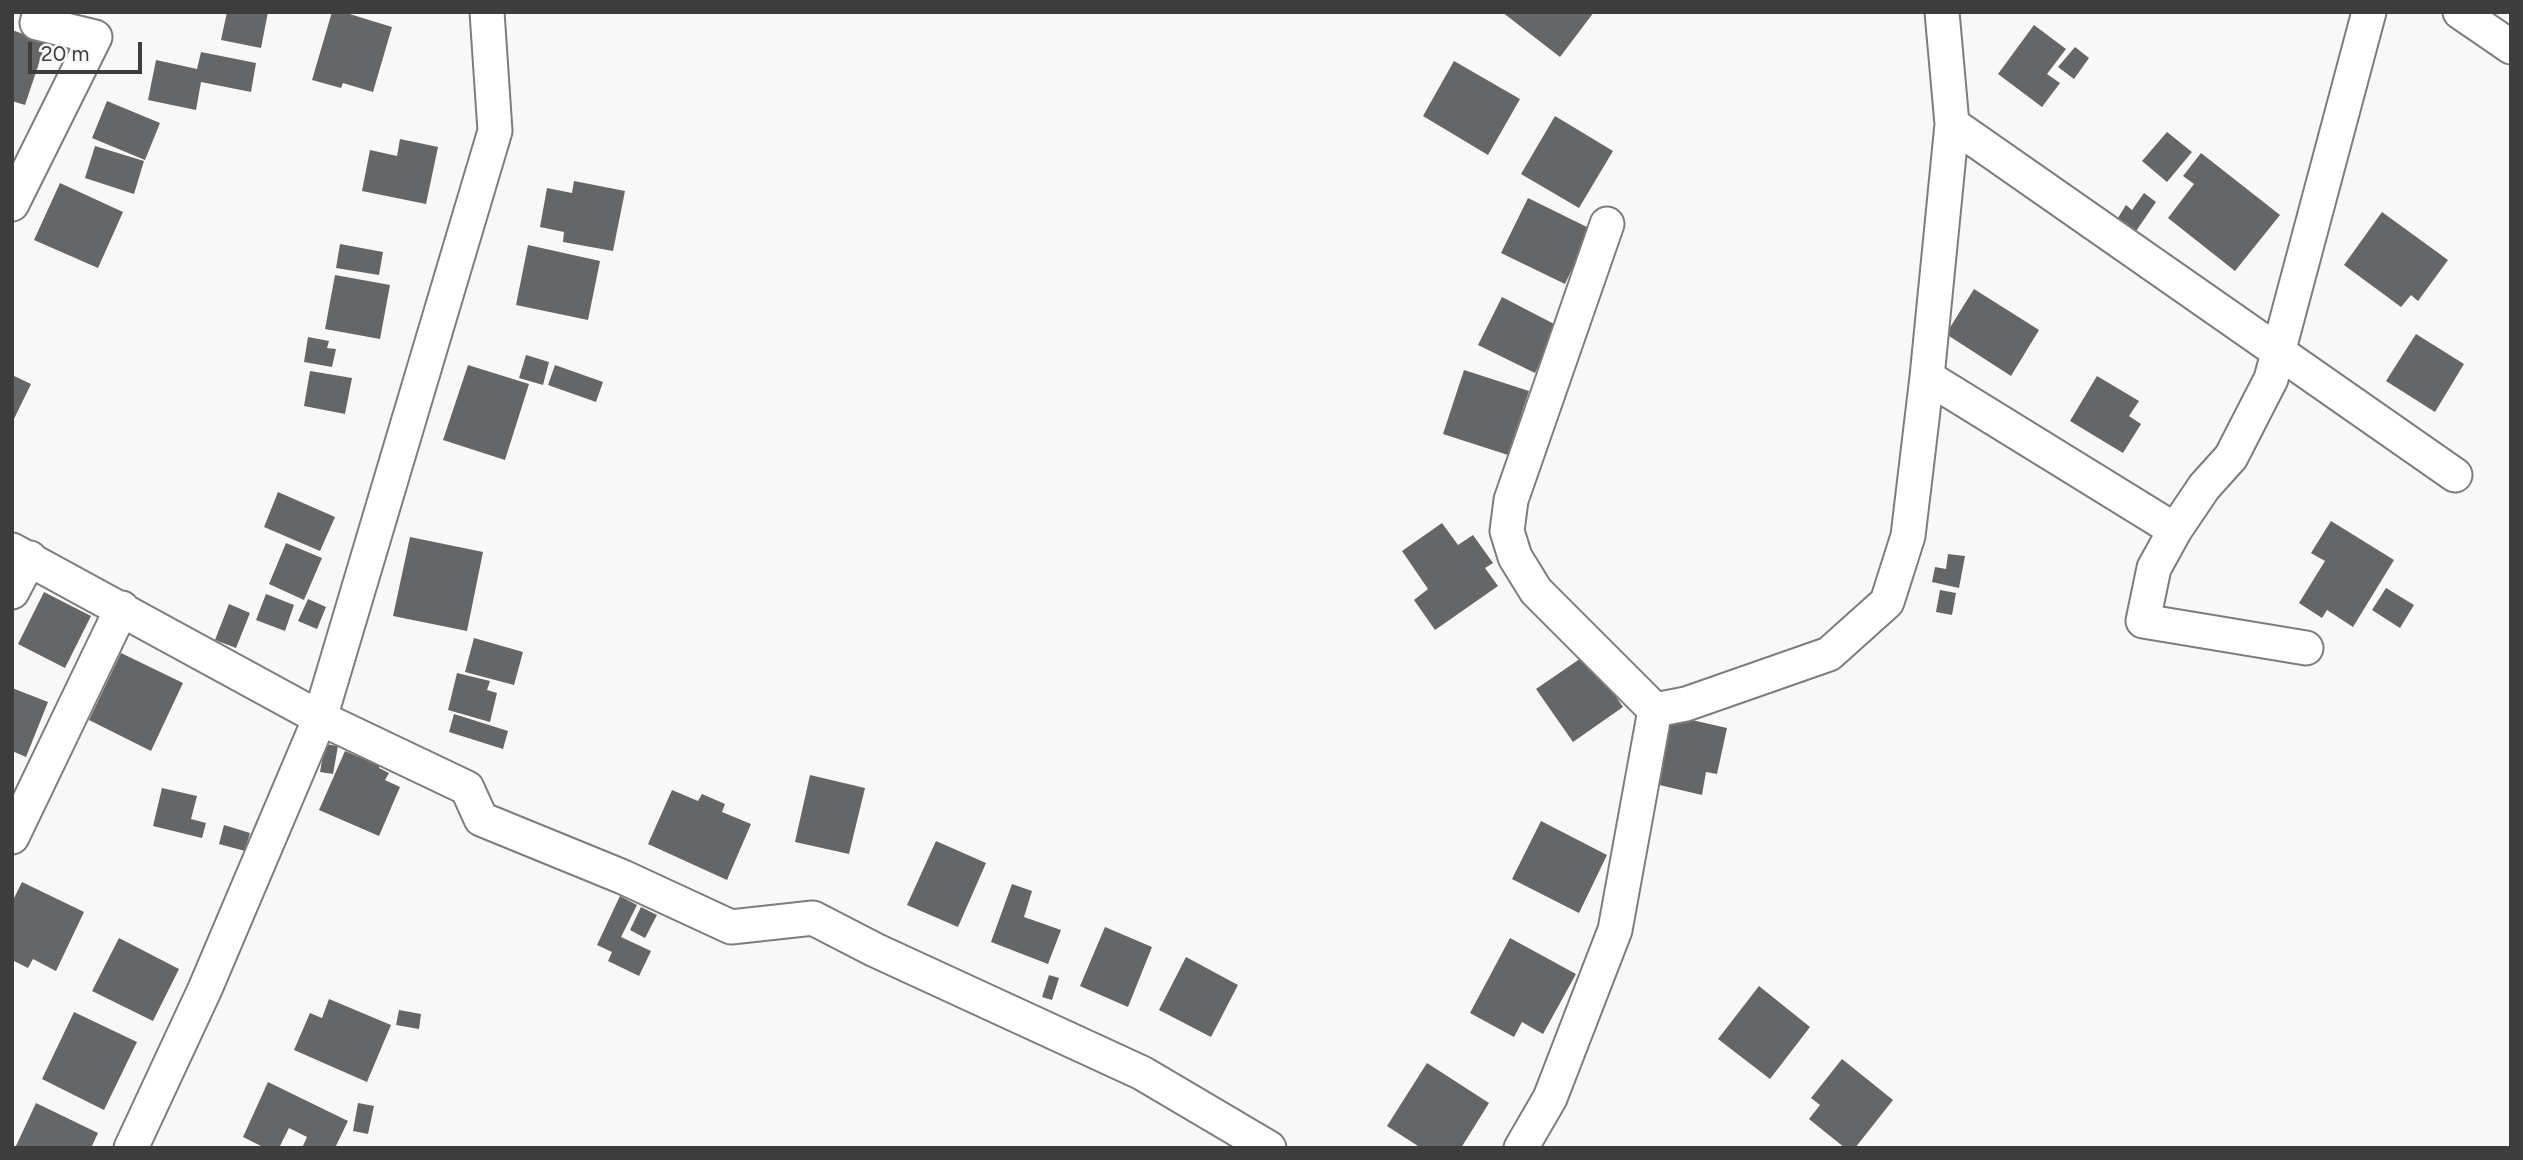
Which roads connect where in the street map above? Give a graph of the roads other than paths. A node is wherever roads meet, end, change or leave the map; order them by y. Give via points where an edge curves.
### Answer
1 (40, 12) edge
2 (487, 12) edge
3 (1942, 12) edge
4 (2369, 12) edge
5 (2460, 12) edge
6 (2511, 47) edge
7 (1952, 124) junction
8 (12, 204) edge
9 (1607, 224) dead end
10 (2278, 351) junction
11 (1927, 377) junction
12 (2455, 475) dead end
13 (2175, 530) junction
14 (21, 554) edge
15 (12, 592) edge
16 (122, 608) junction
17 (2306, 648) dead end
18 (1655, 710) junction
19 (320, 718) junction
20 (12, 837) edge
21 (131, 1148) edge
22 (1269, 1148) edge
23 (1521, 1148) edge

1 - 8 street via 37,23 95,37
2 - 19 street via 495,131
3 - 7 street
4 - 10 street
5 - 6 street
7 - 10 street
7 - 11 street
9 - 18 street via 1511,500 1507,531 1515,557 1536,591
10 - 12 street
10 - 13 street via 2271,379 2231,457 2204,486
11 - 13 street
11 - 18 street via 1908,536 1887,602 1829,654 1686,704
13 - 17 street via 2154,568 2143,621
14 - 15 street
14 - 16 street
16 - 19 street
16 - 20 street
18 - 23 street via 1615,930 1550,1098
19 - 21 street via 205,989
19 - 22 street via 467,788 481,819 731,927 813,918 1142,1073

